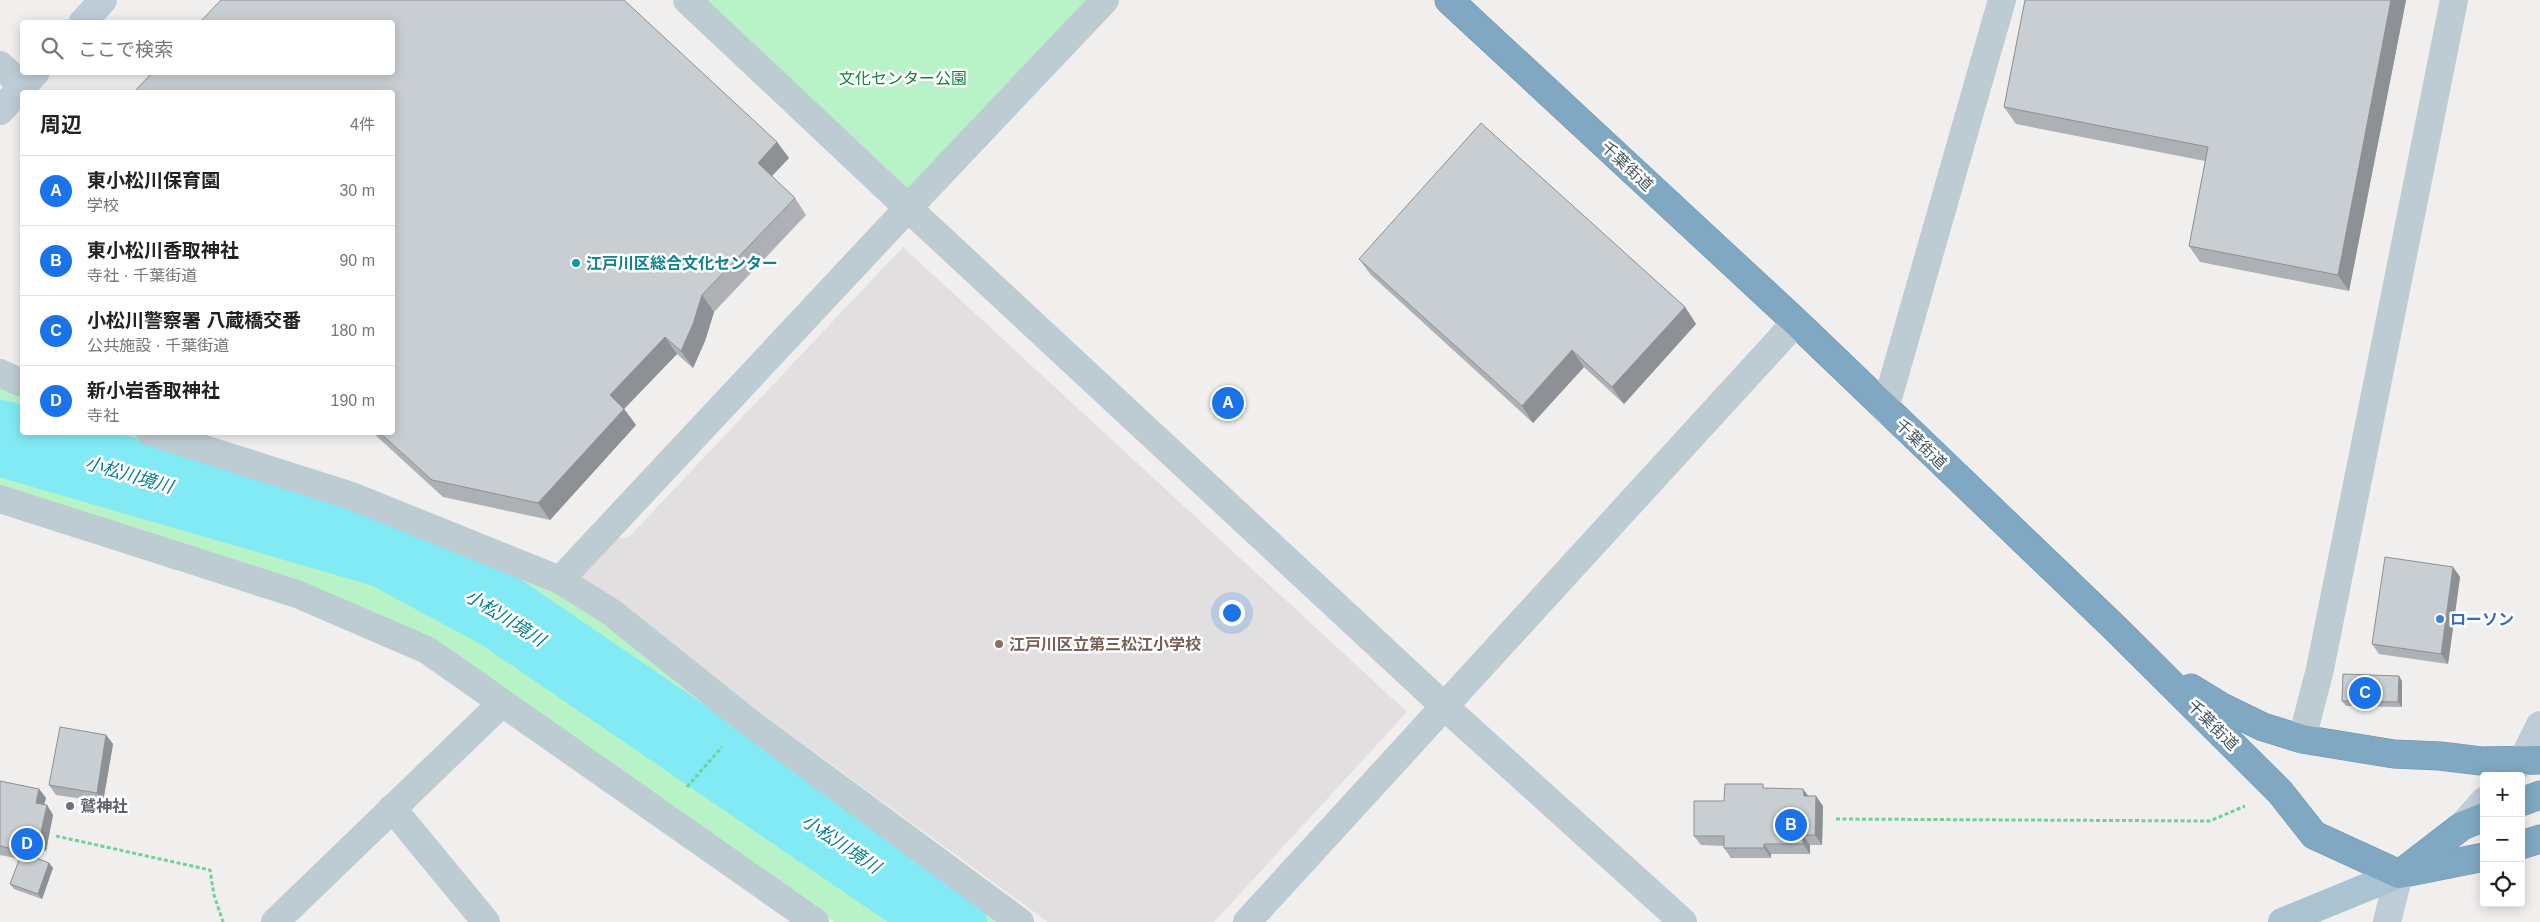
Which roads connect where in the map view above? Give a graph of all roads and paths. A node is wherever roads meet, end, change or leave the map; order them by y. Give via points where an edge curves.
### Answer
1 (103, 0) edge
2 (687, 0) edge
3 (1105, 0) edge
4 (1449, 0) edge
5 (2002, 0) edge
6 (2454, 0) edge
7 (84, 20) edge
8 (0, 65) edge
9 (30, 80) edge
10 (20, 90) edge
11 (20, 90) edge
12 (0, 111) edge
13 (908, 208) junction
14 (1796, 322) junction
15 (0, 372) edge
16 (20, 382) edge
17 (1885, 409) junction
18 (159, 435) edge
19 (0, 498) edge
20 (560, 580) junction
21 (2115, 628) junction
22 (502, 703) junction
23 (1445, 707) junction
24 (2540, 725) edge
25 (2302, 739) junction
26 (728, 740) dead end
27 (2523, 766) edge
28 (684, 790) dead end
29 (2280, 792) junction
30 (2540, 795) edge
31 (2525, 801) edge
32 (392, 808) junction
33 (2480, 809) edge
34 (1836, 819) dead end
35 (2473, 822) edge
36 (56, 836) dead end
37 (2540, 839) edge
38 (2525, 844) edge
39 (2480, 858) edge
40 (2399, 874) junction
41 (223, 922) edge
42 (275, 922) edge
43 (486, 922) edge
44 (815, 922) edge
45 (1020, 922) edge
46 (1247, 922) edge
47 (1683, 922) edge
48 (2282, 922) edge
49 (2387, 922) edge

1 - 7 street
2 - 13 street
3 - 13 street
4 - 14 highway, 千葉街道
5 - 17 street
6 - 25 street via 2322,659
8 - 9 street
9 - 11 street
10 - 12 street
13 - 20 street
13 - 23 street
14 - 17 highway, 千葉街道
14 - 23 street
15 - 16 street
17 - 21 highway, 千葉街道
18 - 20 street via 349,495
19 - 22 street via 297,594 427,650
20 - 45 street via 611,612 745,719
21 - 25 highway via 2181,682 2222,707 2263,727
21 - 29 highway, 千葉街道
22 - 32 street
22 - 44 street
23 - 46 street
23 - 47 street
24 - 27 street
25 - 27 highway via 2394,754
26 - 28 path
29 - 34 path via 2210,821
29 - 40 highway, 千葉街道 via 2314,835
30 - 31 highway
32 - 42 street
32 - 43 street
33 - 35 street
35 - 40 highway
36 - 41 path via 210,870
37 - 38 highway
39 - 40 highway
40 - 48 main road
40 - 49 street

